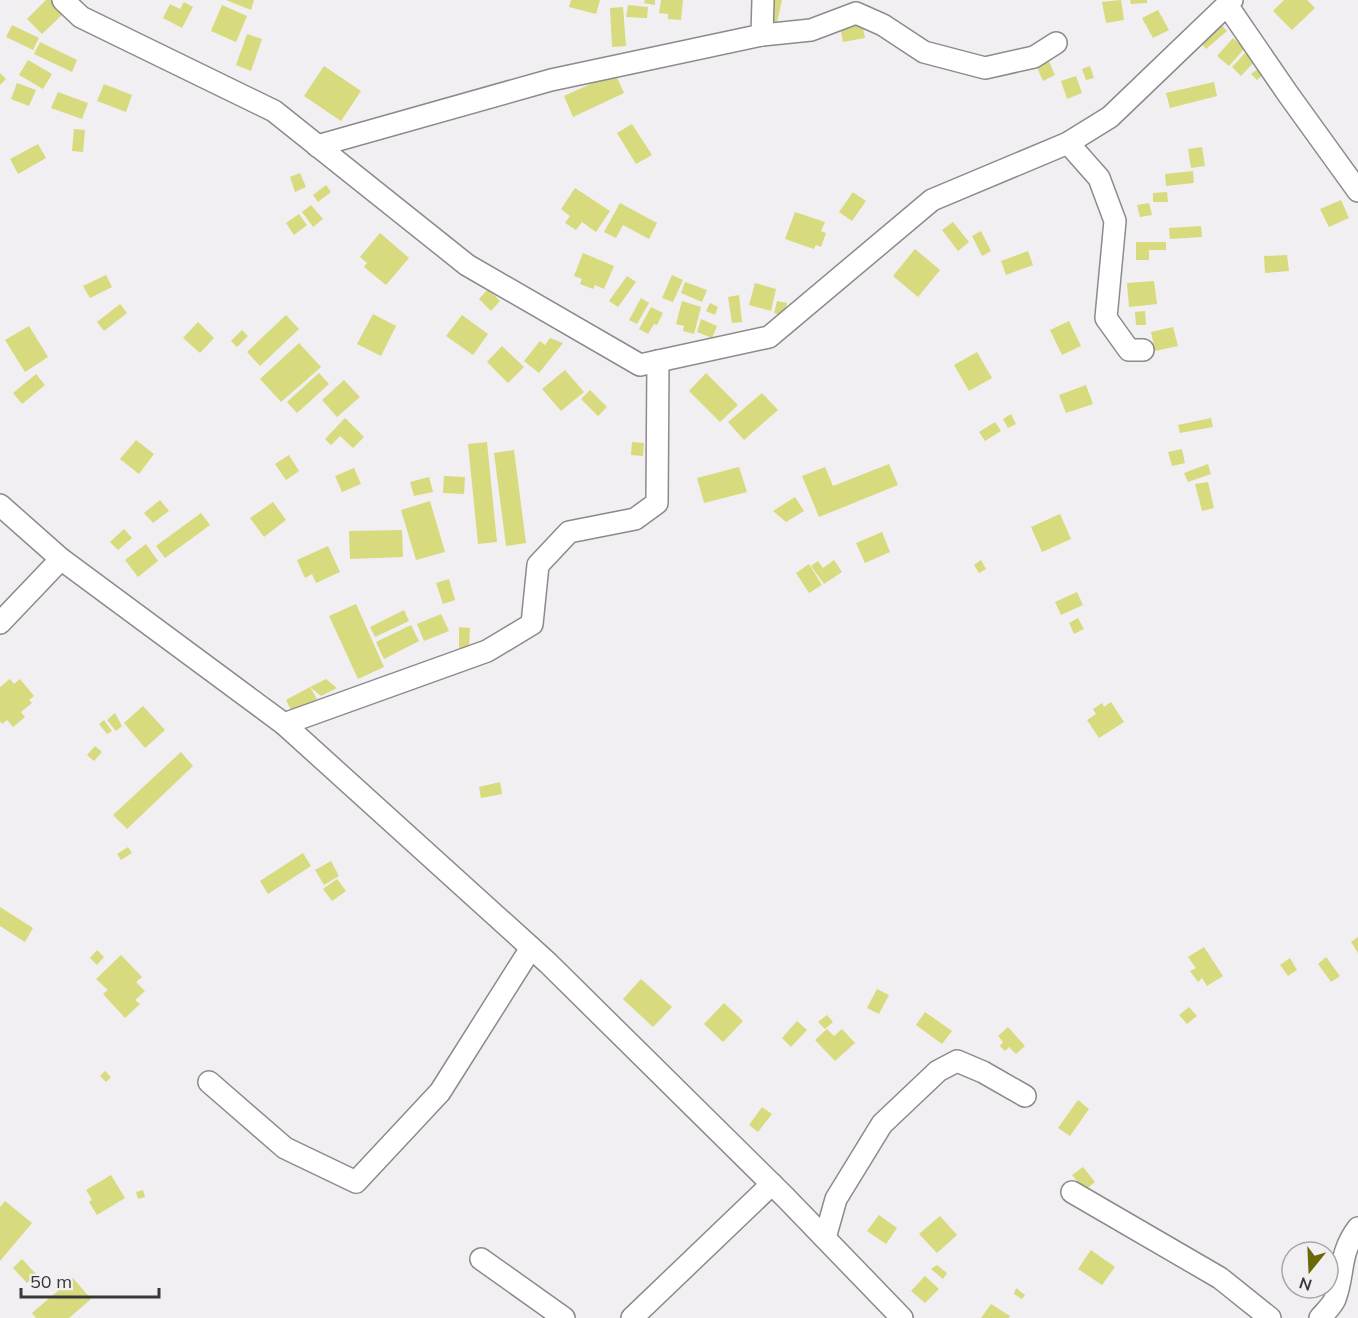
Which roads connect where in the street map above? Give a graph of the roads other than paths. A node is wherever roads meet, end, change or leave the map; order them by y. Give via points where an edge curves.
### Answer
1 (63, 0) edge
2 (763, 0) edge
3 (1230, 2) edge
4 (762, 35) junction
5 (1056, 43) dead end
6 (1068, 143) junction
7 (317, 146) junction
8 (1358, 191) edge
9 (1143, 350) dead end
10 (658, 361) junction
11 (0, 505) edge
12 (61, 559) junction
13 (0, 623) edge
14 (284, 724) junction
15 (531, 948) junction
16 (209, 1082) dead end
17 (1025, 1096) dead end
18 (772, 1184) junction
19 (1072, 1192) dead end
20 (1358, 1228) edge
21 (825, 1238) junction
22 (481, 1259) dead end
23 (564, 1318) edge
24 (632, 1318) edge
25 (902, 1318) edge
26 (1270, 1318) edge
27 (1320, 1318) edge

1 - 7 street via 81,17 274,111
2 - 4 street
3 - 6 street via 1110,117
3 - 8 street via 1288,94
4 - 5 street via 811,30 856,13 924,52 985,68 1034,57
4 - 7 street via 551,80
6 - 9 street via 1099,178 1115,221 1106,318 1128,350
6 - 10 street via 932,200 769,337
7 - 10 street via 467,265 640,365
10 - 14 street via 657,503 635,519 569,532 538,565 532,624 488,651
11 - 12 street
12 - 13 street
12 - 14 street
14 - 15 street
15 - 16 street via 440,1092 356,1182 285,1149
15 - 18 street
17 - 21 street via 957,1061 938,1071 882,1124 836,1199
18 - 21 street
18 - 24 street
19 - 26 street via 1220,1278
20 - 27 street via 1343,1255 1334,1302
21 - 25 street
22 - 23 street

